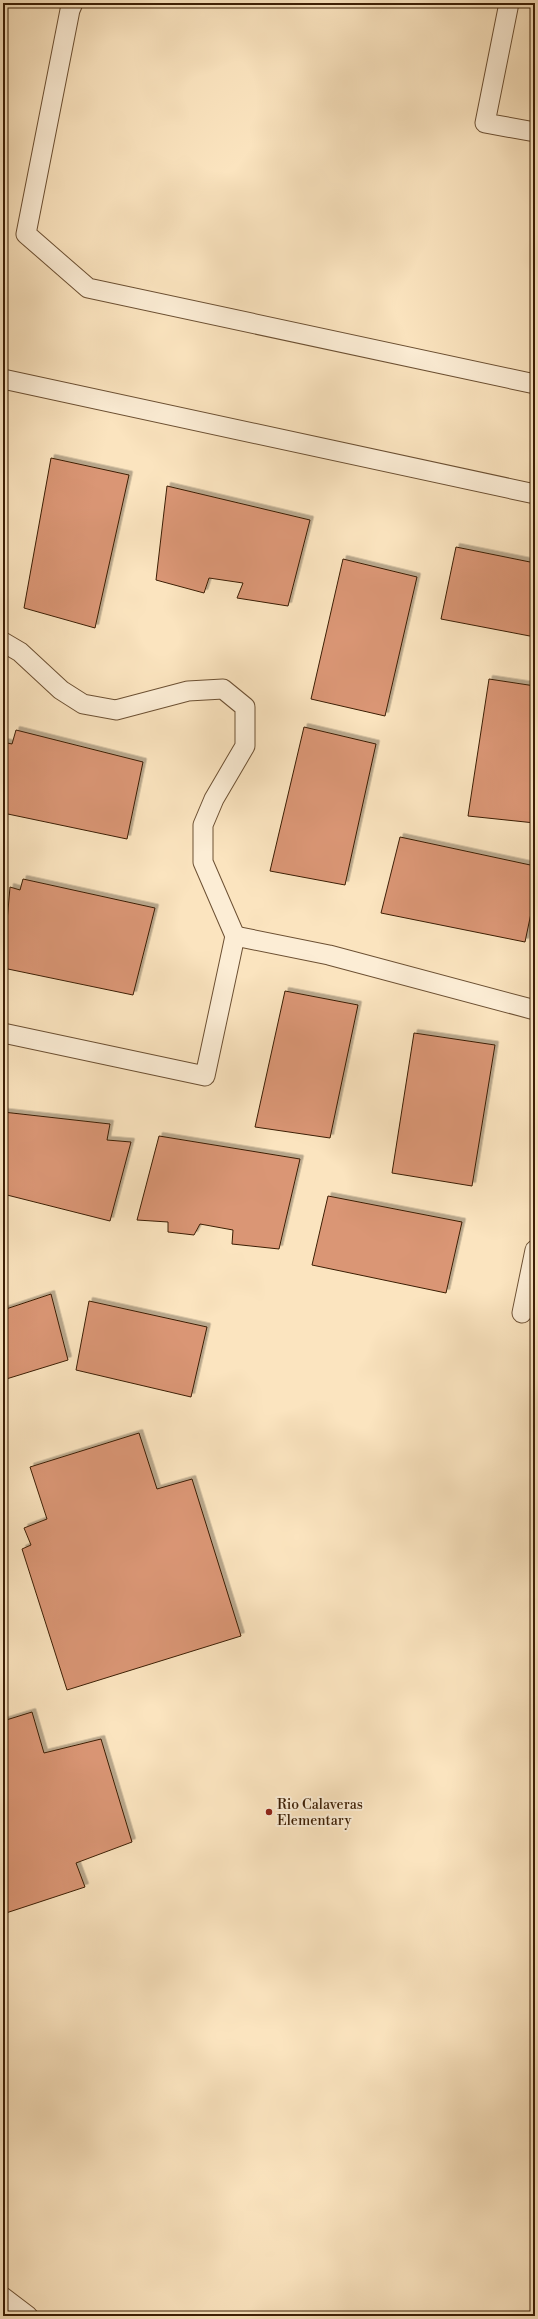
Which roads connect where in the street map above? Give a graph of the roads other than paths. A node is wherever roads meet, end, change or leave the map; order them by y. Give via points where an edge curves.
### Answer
1 (73, 3) edge
2 (509, 3) edge
3 (535, 132) edge
4 (3, 379) edge
5 (535, 384) edge
6 (535, 494) edge
7 (3, 642) edge
8 (235, 936) junction
9 (535, 1010) edge
10 (3, 1033) edge
11 (535, 1250) edge
12 (522, 1313) dead end
13 (3, 2297) edge
14 (28, 2316) edge

1 - 5 lane via 26,234 88,288
2 - 3 lane via 485,123
4 - 6 lane
7 - 8 lane via 20,652 61,690 83,704 116,710 188,691 223,688 245,707 245,746 214,799 203,825 203,862
8 - 9 lane via 329,955
8 - 10 lane via 205,1076
11 - 12 lane
13 - 14 lane

